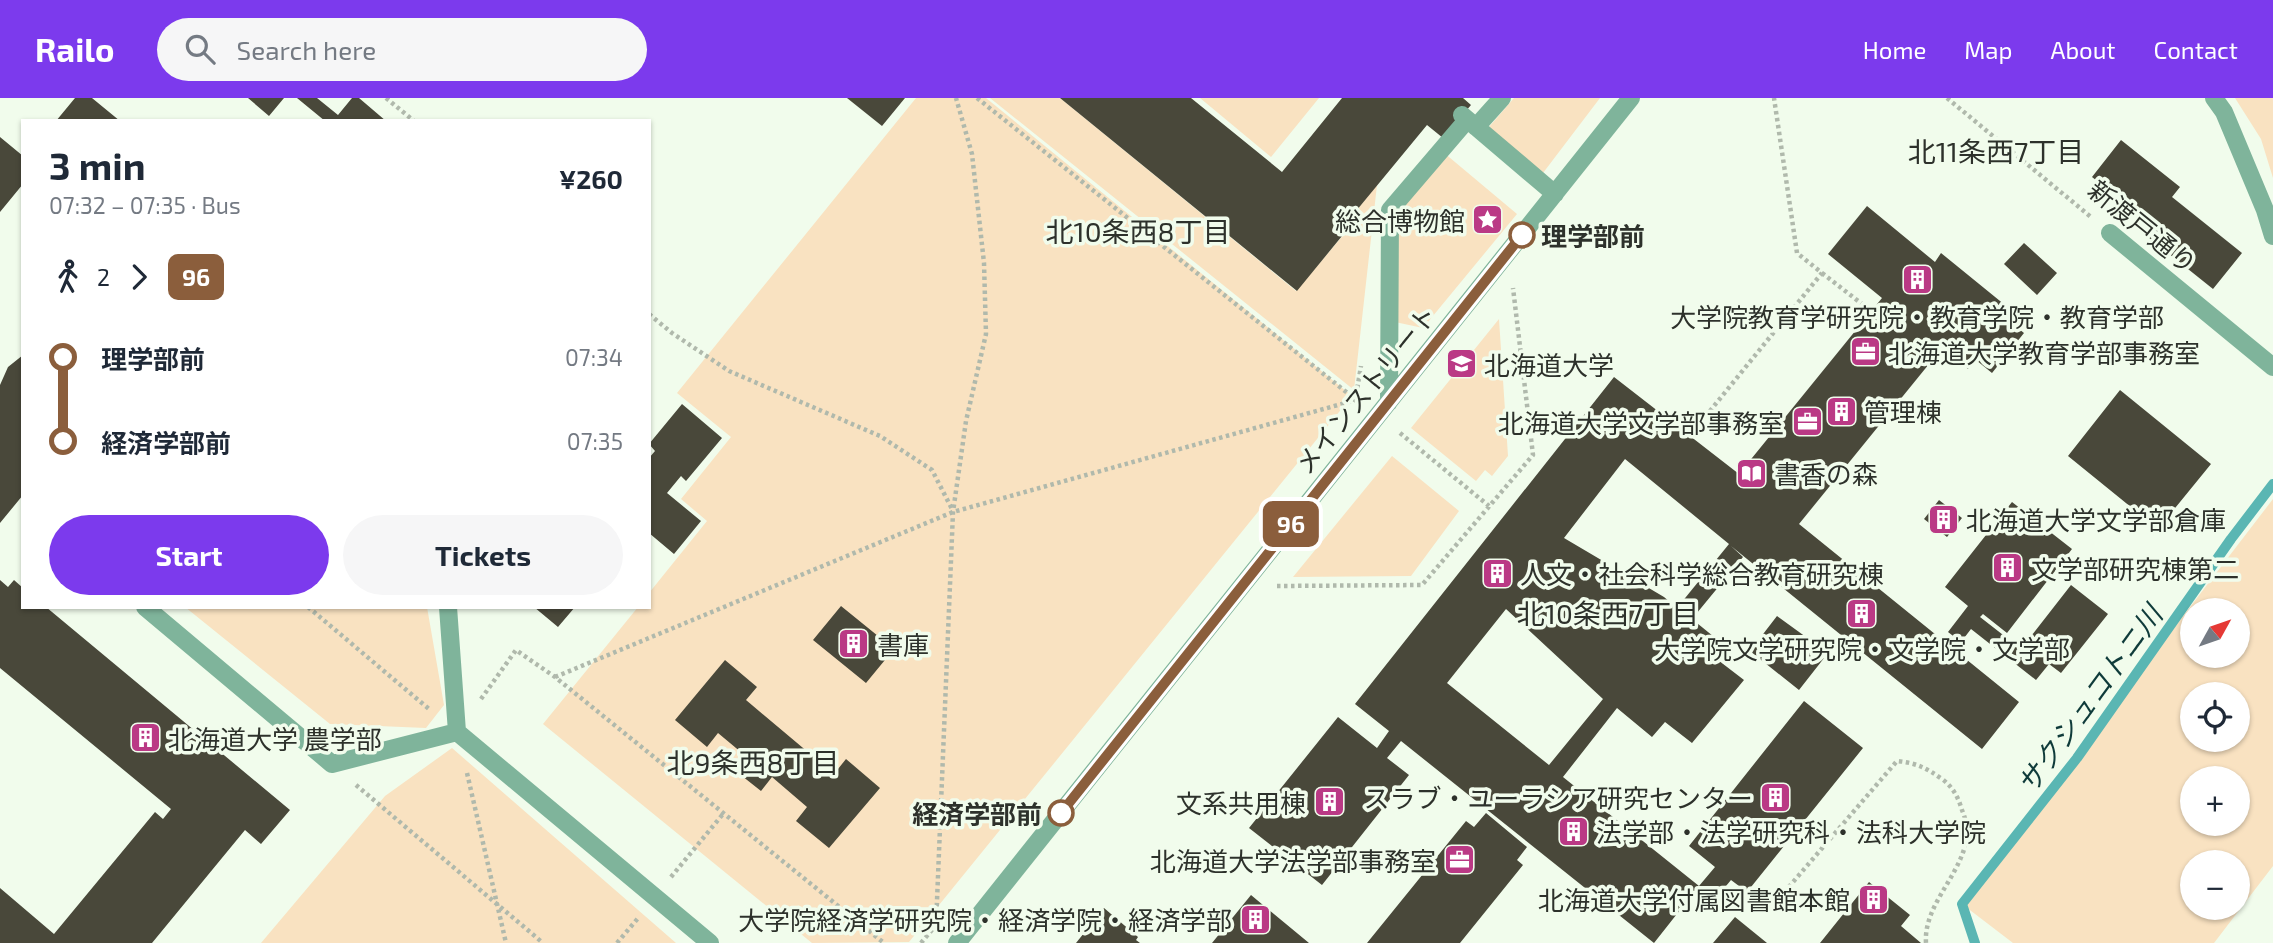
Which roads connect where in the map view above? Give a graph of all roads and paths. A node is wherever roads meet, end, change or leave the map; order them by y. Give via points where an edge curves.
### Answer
1 (386, 98) edge
2 (956, 98) edge
3 (977, 98) edge
4 (1502, 98) edge
5 (1631, 98) edge
6 (1774, 98) edge
7 (1947, 98) edge
8 (2214, 98) edge
9 (412, 119) edge
10 (1468, 121) junction
11 (1555, 194) junction
12 (2110, 233) joint
13 (2273, 236) edge
14 (1822, 273) junction
15 (1513, 288) dead end
16 (1871, 311) dead end
17 (651, 316) edge
18 (2273, 367) edge
19 (1389, 402) junction
20 (1701, 422) dead end
21 (1399, 433) dead end
22 (1489, 506) junction
23 (953, 512) junction
24 (1277, 586) dead end
25 (147, 609) edge
26 (310, 609) edge
27 (448, 609) edge
28 (555, 677) junction
29 (457, 733) junction
30 (332, 764) junction
31 (1775, 903) dead end
32 (498, 907) junction
33 (506, 943) edge
34 (543, 943) edge
35 (710, 943) edge
36 (884, 943) edge
37 (921, 943) edge
38 (957, 943) edge
39 (1926, 943) edge

1 - 9 path
2 - 23 path via 972,154 984,263 986,334 966,421
3 - 23 path via 1356,400
4 - 10 street
5 - 11 street, メインストリート
6 - 14 path via 1797,253
7 - 12 path, 新渡戸通り
8 - 13 street via 2230,124
10 - 11 street
10 - 19 street via 1390,210
11 - 19 street, メインストリート
12 - 18 street, 新渡戸通り
14 - 16 path
14 - 20 path
15 - 22 path via 1533,455
17 - 23 path via 729,371 880,436 932,470
19 - 38 street, メインストリート
21 - 22 path
22 - 24 path via 1422,585
23 - 28 path
23 - 37 path via 936,925
25 - 30 street
26 - 29 path
27 - 29 street
28 - 29 path via 516,650
28 - 36 path
29 - 30 street
29 - 32 path
29 - 35 street
30 - 32 path
31 - 39 path via 1897,761 1914,763 1951,785 1967,826 1953,877 1925,934
32 - 33 path
32 - 34 path

